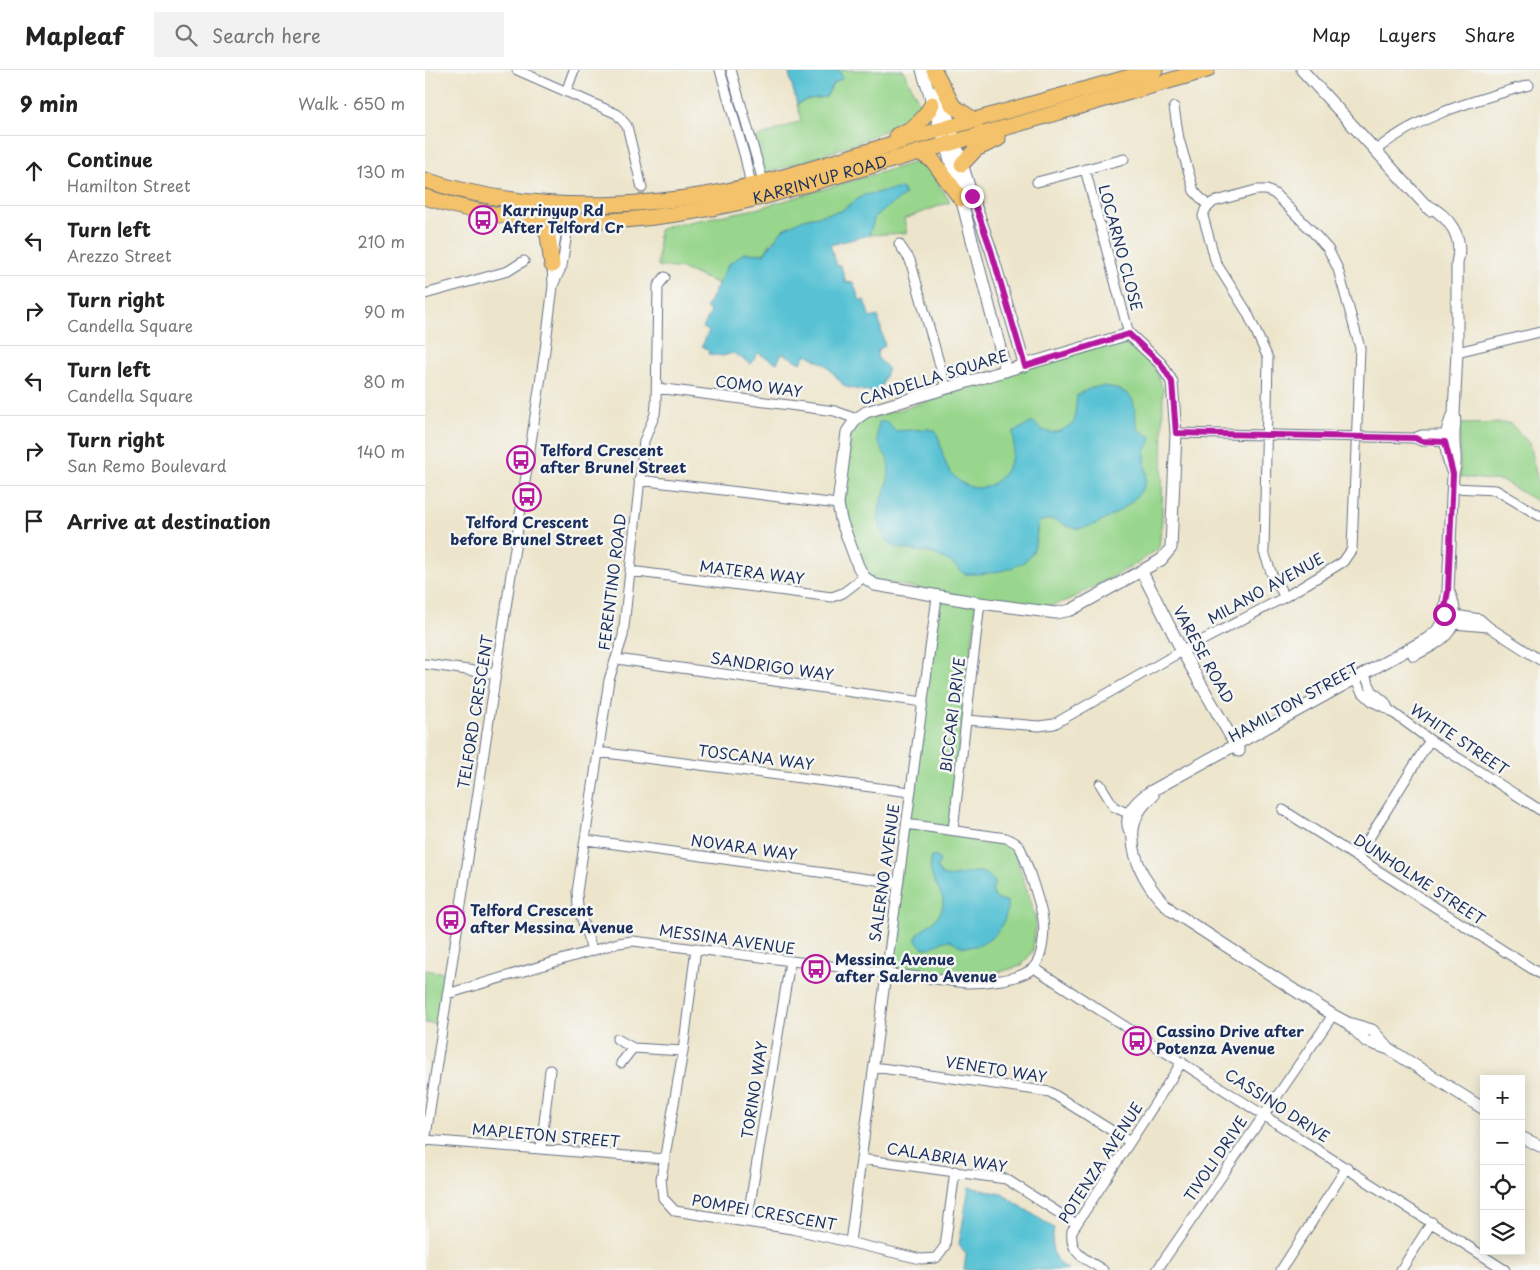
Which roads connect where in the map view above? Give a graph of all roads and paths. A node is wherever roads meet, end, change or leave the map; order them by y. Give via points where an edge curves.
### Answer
1 (517, 70) edge
2 (575, 70) edge
3 (720, 70) edge
4 (731, 70) edge
5 (923, 70) edge
6 (934, 70) edge
7 (1155, 70) edge
8 (1207, 70) edge
9 (1302, 70) edge
10 (1310, 70) edge
11 (1529, 85) dead end
12 (1319, 88) junction
13 (566, 92) junction
14 (932, 104) junction
15 (1173, 107) dead end
16 (1032, 120) junction
17 (976, 121) junction
18 (945, 128) junction
19 (950, 143) junction
20 (1377, 149) junction
21 (919, 152) junction
22 (858, 154) junction
23 (1124, 159) dead end
24 (962, 164) junction
25 (1085, 169) junction
26 (425, 180) edge
27 (1037, 182) dead end
28 (757, 183) junction
29 (642, 188) dead end
30 (425, 197) edge
31 (961, 199) junction
32 (565, 205) junction
33 (1208, 206) junction
34 (539, 219) junction
35 (564, 221) junction
36 (899, 244) dead end
37 (991, 250) junction
38 (975, 254) junction
39 (524, 262) dead end
40 (552, 265) junction
41 (665, 277) dead end
42 (553, 286) junction
43 (425, 294) edge
44 (1005, 302) junction
45 (990, 307) junction
46 (1540, 332) edge
47 (1129, 334) junction
48 (1457, 352) junction
49 (1025, 366) junction
50 (1006, 371) junction
51 (946, 387) junction
52 (657, 388) junction
53 (856, 419) junction
54 (1176, 433) junction
55 (1267, 434) junction
56 (1359, 436) junction
57 (1450, 438) junction
58 (639, 480) junction
59 (1453, 488) junction
60 (838, 504) junction
61 (1540, 516) edge
62 (630, 571) junction
63 (1142, 572) junction
64 (864, 576) junction
65 (937, 597) junction
66 (1285, 597) junction
67 (980, 603) junction
68 (1448, 617) junction
69 (1182, 651) junction
70 (617, 659) junction
71 (1540, 660) edge
72 (425, 664) edge
73 (496, 674) junction
74 (1361, 680) junction
75 (923, 702) junction
76 (966, 720) junction
77 (1430, 740) junction
78 (1237, 748) junction
79 (598, 752) junction
80 (1100, 784) dead end
81 (910, 792) junction
82 (1283, 810) dead end
83 (1540, 810) edge
84 (1133, 815) junction
85 (907, 824) junction
86 (953, 830) junction
87 (586, 840) junction
88 (1358, 856) junction
89 (897, 883) junction
90 (695, 948) junction
91 (591, 950) junction
92 (790, 962) junction
93 (1034, 968) junction
94 (886, 974) junction
95 (1540, 974) edge
96 (447, 994) junction
97 (1333, 1015) junction
98 (617, 1039) dead end
99 (633, 1048) junction
100 (683, 1051) junction
101 (1182, 1062) junction
102 (621, 1063) dead end
103 (874, 1067) junction
104 (551, 1070) dead end
105 (1480, 1106) edge
106 (1264, 1114) junction
107 (1525, 1131) edge
108 (1525, 1139) edge
109 (425, 1141) edge
110 (1130, 1142) junction
111 (1537, 1144) edge
112 (541, 1149) junction
113 (665, 1159) junction
114 (861, 1159) junction
115 (1347, 1167) junction
116 (955, 1171) junction
117 (747, 1222) junction
118 (1432, 1222) junction
119 (1076, 1224) junction
120 (850, 1242) junction
121 (1103, 1270) edge
122 (1157, 1270) edge
123 (1281, 1270) edge
124 (1401, 1270) edge
125 (1505, 1270) edge

1 - 13 street
2 - 13 street
3 - 28 street via 745,157
4 - 28 street
5 - 14 street
6 - 17 highway via 953,106
6 - 18 street
7 - 17 highway, KARRINYUP ROAD
8 - 16 highway, KARRINYUP ROAD
9 - 12 street
10 - 12 street
11 - 20 street via 1439,112
12 - 20 street
13 - 29 street via 617,114 627,126
14 - 18 street
14 - 22 highway via 928,114 911,129
15 - 33 street via 1194,191
16 - 19 highway, KARRINYUP ROAD
16 - 24 highway via 1007,136 976,149
17 - 18 highway, KARRINYUP ROAD
18 - 19 street
18 - 22 highway, KARRINYUP ROAD
19 - 21 highway, KARRINYUP ROAD
19 - 24 street
19 - 31 street
20 - 48 street via 1427,204 1451,238 1457,263
21 - 31 highway via 933,161
21 - 35 highway, KARRINYUP ROAD via 704,211 641,219
22 - 28 highway, KARRINYUP ROAD
23 - 25 street, LOCARNO CLOSE
24 - 37 street
25 - 27 street, LOCARNO CLOSE
25 - 47 street, LOCARNO CLOSE
26 - 32 highway, KARRINYUP ROAD via 498,198
28 - 32 highway, KARRINYUP ROAD via 674,200
30 - 34 highway, KARRINYUP ROAD
31 - 38 street
32 - 35 street, TELFORD CRESCENT
33 - 55 street via 1203,216 1216,263 1247,312 1268,358
33 - 56 street, MILANO AVENUE via 1221,199 1267,190 1282,201 1328,249 1338,269 1359,341
34 - 35 highway, KARRINYUP ROAD
34 - 40 highway via 548,235
35 - 40 street, TELFORD CRESCENT
35 - 42 street, TELFORD CRESCENT via 562,266
36 - 51 street via 910,260
37 - 38 street
37 - 44 street
38 - 45 street
39 - 43 street via 508,271
40 - 42 street, TELFORD CRESCENT
41 - 52 street, FERENTINO ROAD via 658,286
42 - 73 street, TELFORD CRESCENT
44 - 45 street
44 - 49 street
45 - 50 street
46 - 48 street
47 - 49 street, CANDELLA SQUARE
47 - 54 street via 1161,364 1172,382
48 - 57 street via 1456,424
49 - 50 street, CANDELLA SQUARE
50 - 51 street, CANDELLA SQUARE
51 - 53 street, CANDELLA SQUARE via 866,412
52 - 53 street, COMO WAY via 835,411
52 - 58 street, FERENTINO ROAD via 655,414 644,441
53 - 60 street, CANDELLA SQUARE via 847,432
54 - 55 street
54 - 63 street via 1171,548 1161,560
55 - 56 street
55 - 66 street via 1264,552
56 - 57 street via 1415,438 1421,441
56 - 66 street, MILANO AVENUE via 1352,549 1343,562
57 - 59 street via 1457,464
58 - 60 street
58 - 62 street, FERENTINO ROAD
59 - 61 street via 1496,490
59 - 68 street via 1448,591 1452,600
60 - 64 street, CANDELLA SQUARE via 841,520
62 - 64 street, MATERA WAY via 832,597 843,593
62 - 70 street, FERENTINO ROAD via 623,636
63 - 67 street via 1071,610 1056,613
63 - 69 street, VARESE ROAD
64 - 65 street via 875,585
65 - 67 street
65 - 75 street, SALERNO AVENUE
66 - 69 street, MILANO AVENUE
67 - 76 street, BICCARI DRIVE
68 - 71 street via 1480,619
68 - 74 street, HAMILTON STREET via 1448,634 1437,644
69 - 76 street, MILANO AVENUE via 1054,724 1039,726
69 - 78 street, VARESE ROAD
70 - 75 street, SANDRIGO WAY
70 - 79 street, FERENTINO ROAD via 609,680
72 - 73 street
73 - 96 street, TELFORD CRESCENT
74 - 77 street, WHITE STREET via 1388,709
74 - 78 street, HAMILTON STREET
75 - 81 street, SALERNO AVENUE
76 - 86 street, BICCARI DRIVE
77 - 83 street, WHITE STREET
77 - 88 street
78 - 84 street, HAMILTON STREET via 1182,778 1147,801
79 - 81 street, TOSCANA WAY
79 - 87 street, FERENTINO ROAD
80 - 84 street via 1114,807
81 - 85 street, SALERNO AVENUE
82 - 88 street, DUNHOLME STREET
84 - 97 street, HAMILTON STREET via 1132,835 1137,864 1159,900
85 - 86 street
85 - 89 street, SALERNO AVENUE
86 - 93 street via 1006,838 1019,847 1043,920 1041,950
87 - 89 street, NOVARA WAY
87 - 91 street, FERENTINO ROAD via 577,892 578,907
88 - 95 street, DUNHOLME STREET
89 - 94 street, SALERNO AVENUE
90 - 91 street, MESSINA AVENUE via 633,941
90 - 92 street, MESSINA AVENUE
90 - 100 street, POMPEI CRESCENT
91 - 96 street, MESSINA AVENUE
92 - 94 street, MESSINA AVENUE
92 - 117 street, TORINO WAY
93 - 94 street, MESSINA AVENUE via 983,983
93 - 101 street, CASSINO DRIVE
94 - 103 street, SALERNO AVENUE
96 - 109 street, TELFORD CRESCENT
97 - 105 street, HAMILTON STREET via 1348,1023 1366,1041 1389,1049
97 - 106 street, TIVOLI DRIVE
98 - 99 street
99 - 100 street
99 - 102 street
100 - 113 street, POMPEI CRESCENT
101 - 106 street, CASSINO DRIVE
101 - 110 street, POTENZA AVENUE
103 - 110 street, VENETO WAY via 1050,1092
103 - 114 street, SALERNO AVENUE
104 - 112 street
106 - 115 street, CASSINO DRIVE
106 - 122 street, TIVOLI DRIVE
107 - 111 street
108 - 111 street
109 - 112 street, MAPLETON STREET
110 - 119 street, POTENZA AVENUE
112 - 113 street, MAPLETON STREET
113 - 117 street, POMPEI CRESCENT via 661,1180 663,1198 675,1211
114 - 116 street, CALABRIA WAY
114 - 120 street, SALERNO AVENUE
115 - 118 street, CASSINO DRIVE
115 - 123 street
116 - 119 street, CALABRIA WAY via 1006,1179
116 - 120 street, POMPEI CRESCENT via 945,1246 936,1258 921,1259
117 - 120 street, POMPEI CRESCENT
118 - 124 street
118 - 125 street, CASSINO DRIVE
119 - 121 street, POTENZA AVENUE via 1070,1242 1077,1253

